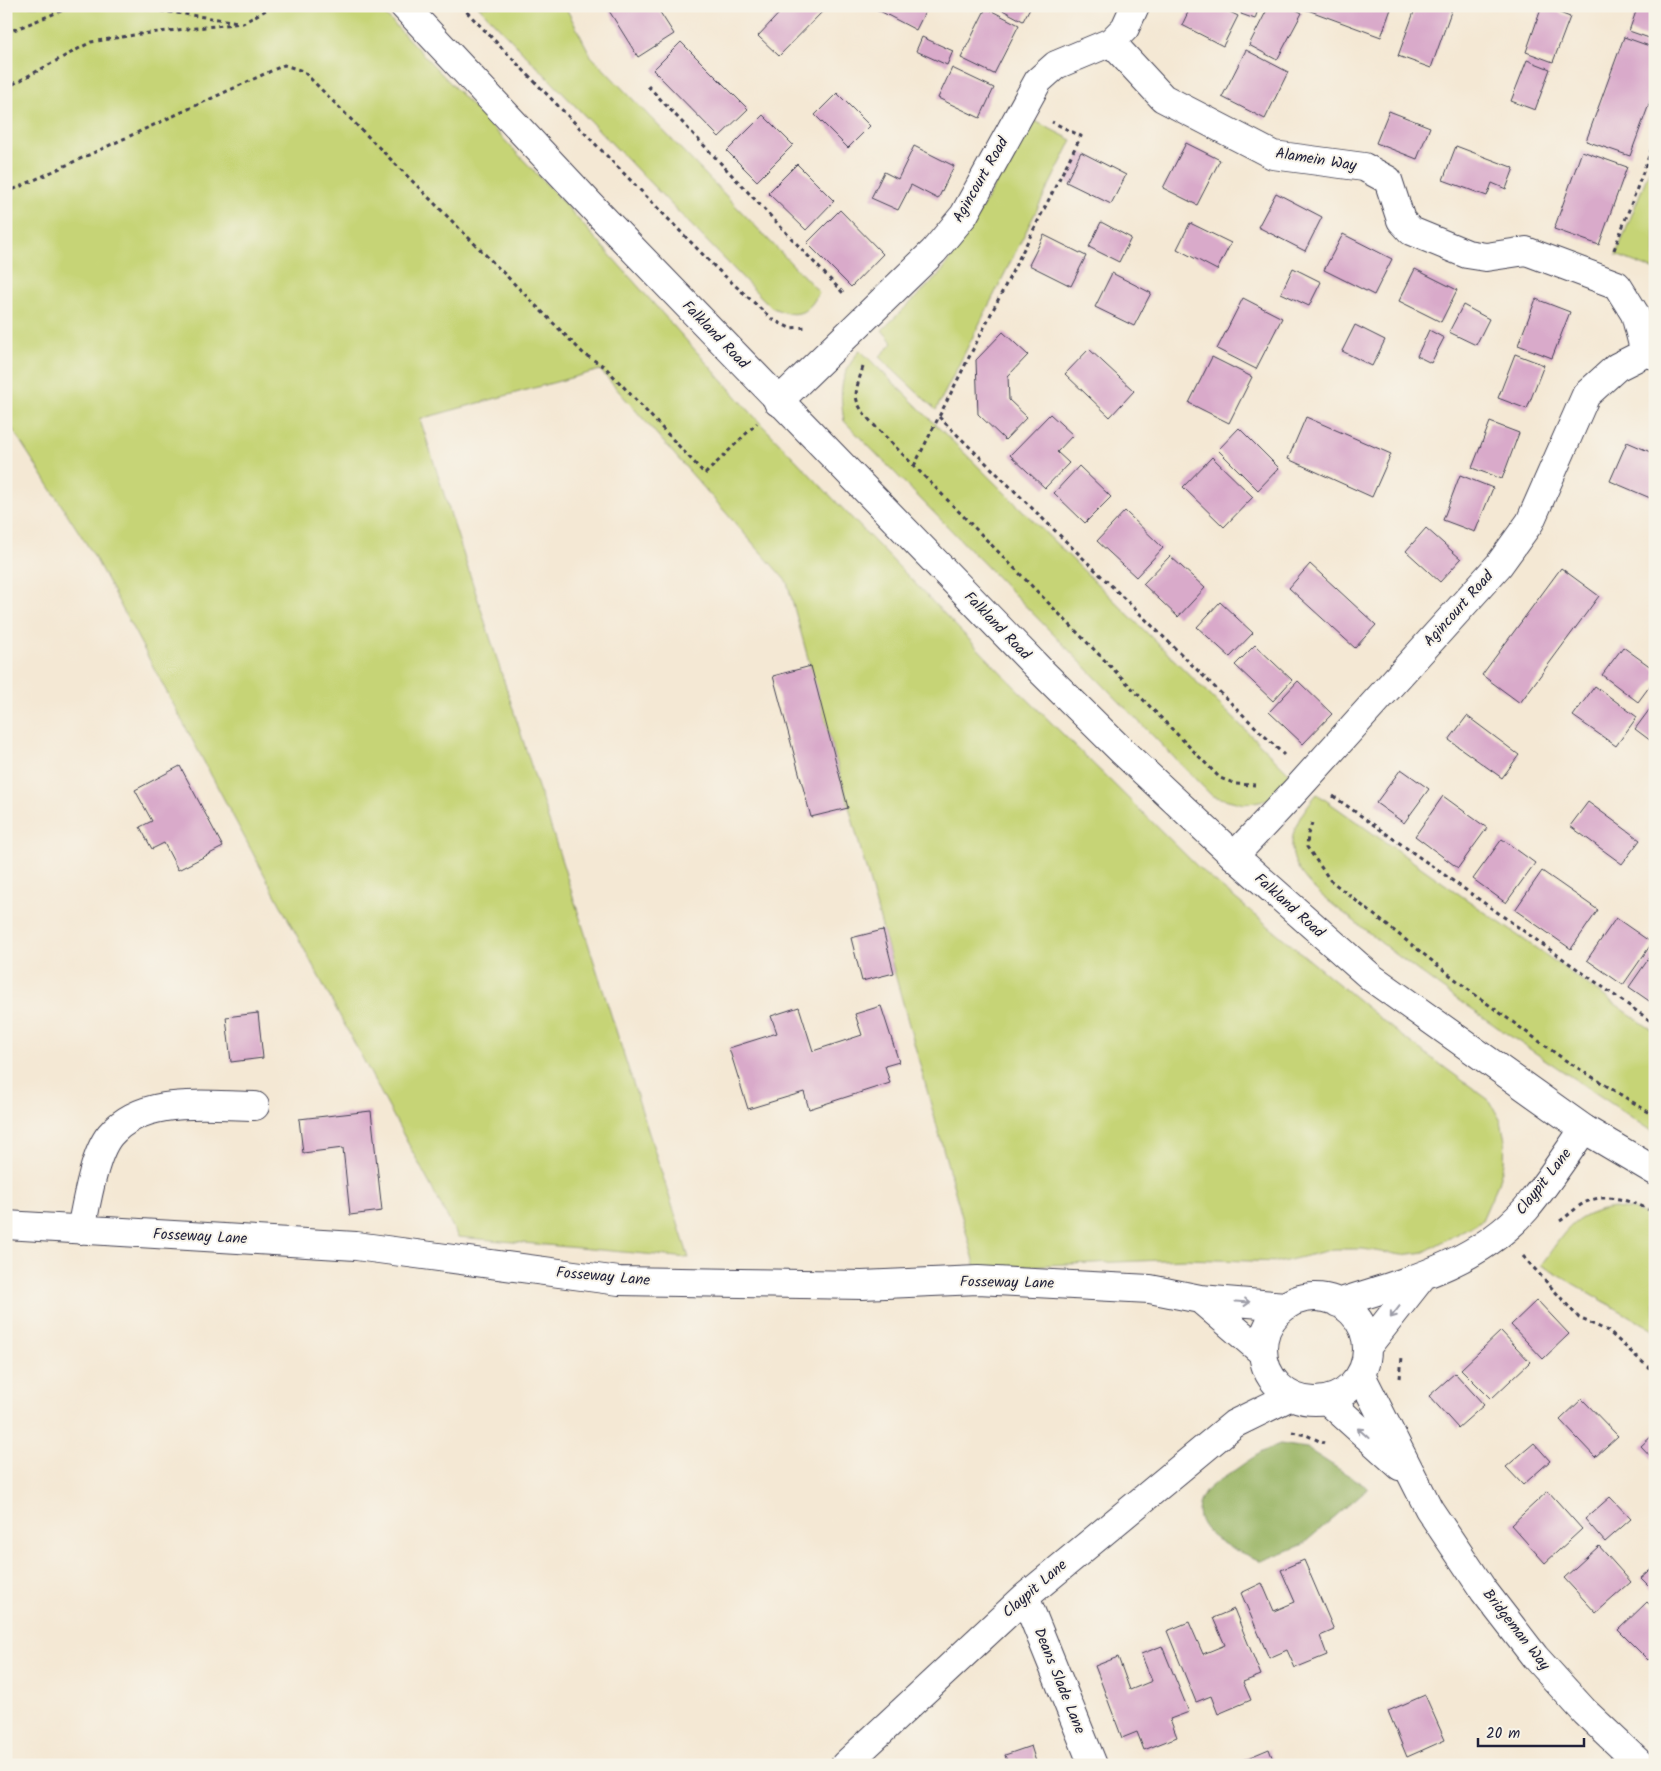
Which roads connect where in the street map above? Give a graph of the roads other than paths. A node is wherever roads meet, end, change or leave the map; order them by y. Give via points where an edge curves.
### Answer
1 (404, 6) edge
2 (1135, 6) edge
3 (1111, 42) junction
4 (1650, 354) edge
5 (778, 402) junction
6 (1234, 856) junction
7 (255, 1106) dead end
8 (1584, 1129) junction
9 (1655, 1171) edge
10 (6, 1225) edge
11 (81, 1230) junction
12 (1422, 1277) junction
13 (1200, 1299) junction
14 (1338, 1302) junction
15 (1286, 1306) junction
16 (1367, 1346) junction
17 (1264, 1361) junction
18 (1361, 1375) junction
19 (1291, 1396) junction
20 (1327, 1400) junction
21 (1234, 1424) junction
22 (1412, 1477) junction
23 (1025, 1596) junction
24 (845, 1765) edge
25 (1093, 1765) edge
26 (1641, 1765) edge

1 - 5 main road, Falkland Road
2 - 3 main road, Agincourt Road via 1125,28
3 - 4 main road, Alamein Way via 1163,98 1273,155 1364,167 1388,180 1401,220 1411,231 1467,254 1486,256 1526,251 1617,284 1635,314
3 - 5 main road, Agincourt Road via 1056,65 1038,81 964,215 934,251
4 - 6 main road, Agincourt Road via 1617,366 1586,395 1530,522 1499,565
5 - 6 main road, Falkland Road via 1054,684
6 - 8 main road, Falkland Road via 1372,978
7 - 11 main road via 168,1106 134,1116 109,1136 93,1174
8 - 9 main road, Falkland Road
8 - 12 main road, Claypit Lane via 1525,1210 1494,1237 1444,1268
10 - 11 main road, Fosseway Lane
11 - 13 main road, Fosseway Lane via 356,1246 619,1282 862,1285 978,1280 1150,1289
12 - 14 main road, Claypit Lane
12 -> 16 main road, Claypit Lane
13 -> 15 main road, Fosseway Lane
13 - 17 main road, Fosseway Lane
14 - 15 main road via 1321,1297 1303,1298
14 - 16 main road via 1353,1313 1363,1329
15 - 17 main road via 1273,1318 1264,1334
16 - 18 main road
17 - 19 main road via 1276,1385
17 - 21 main road, Claypit Lane
18 - 20 main road via 1346,1391
18 - 22 main road, Bridgeman Way
19 - 20 main road via 1308,1402
19 - 21 main road, Claypit Lane
22 -> 20 main road, Bridgeman Way
21 - 23 main road, Claypit Lane
22 - 26 main road, Bridgeman Way via 1446,1536 1535,1657 1585,1712
23 - 24 main road, Claypit Lane
23 - 25 main road, Deans Slade Lane

